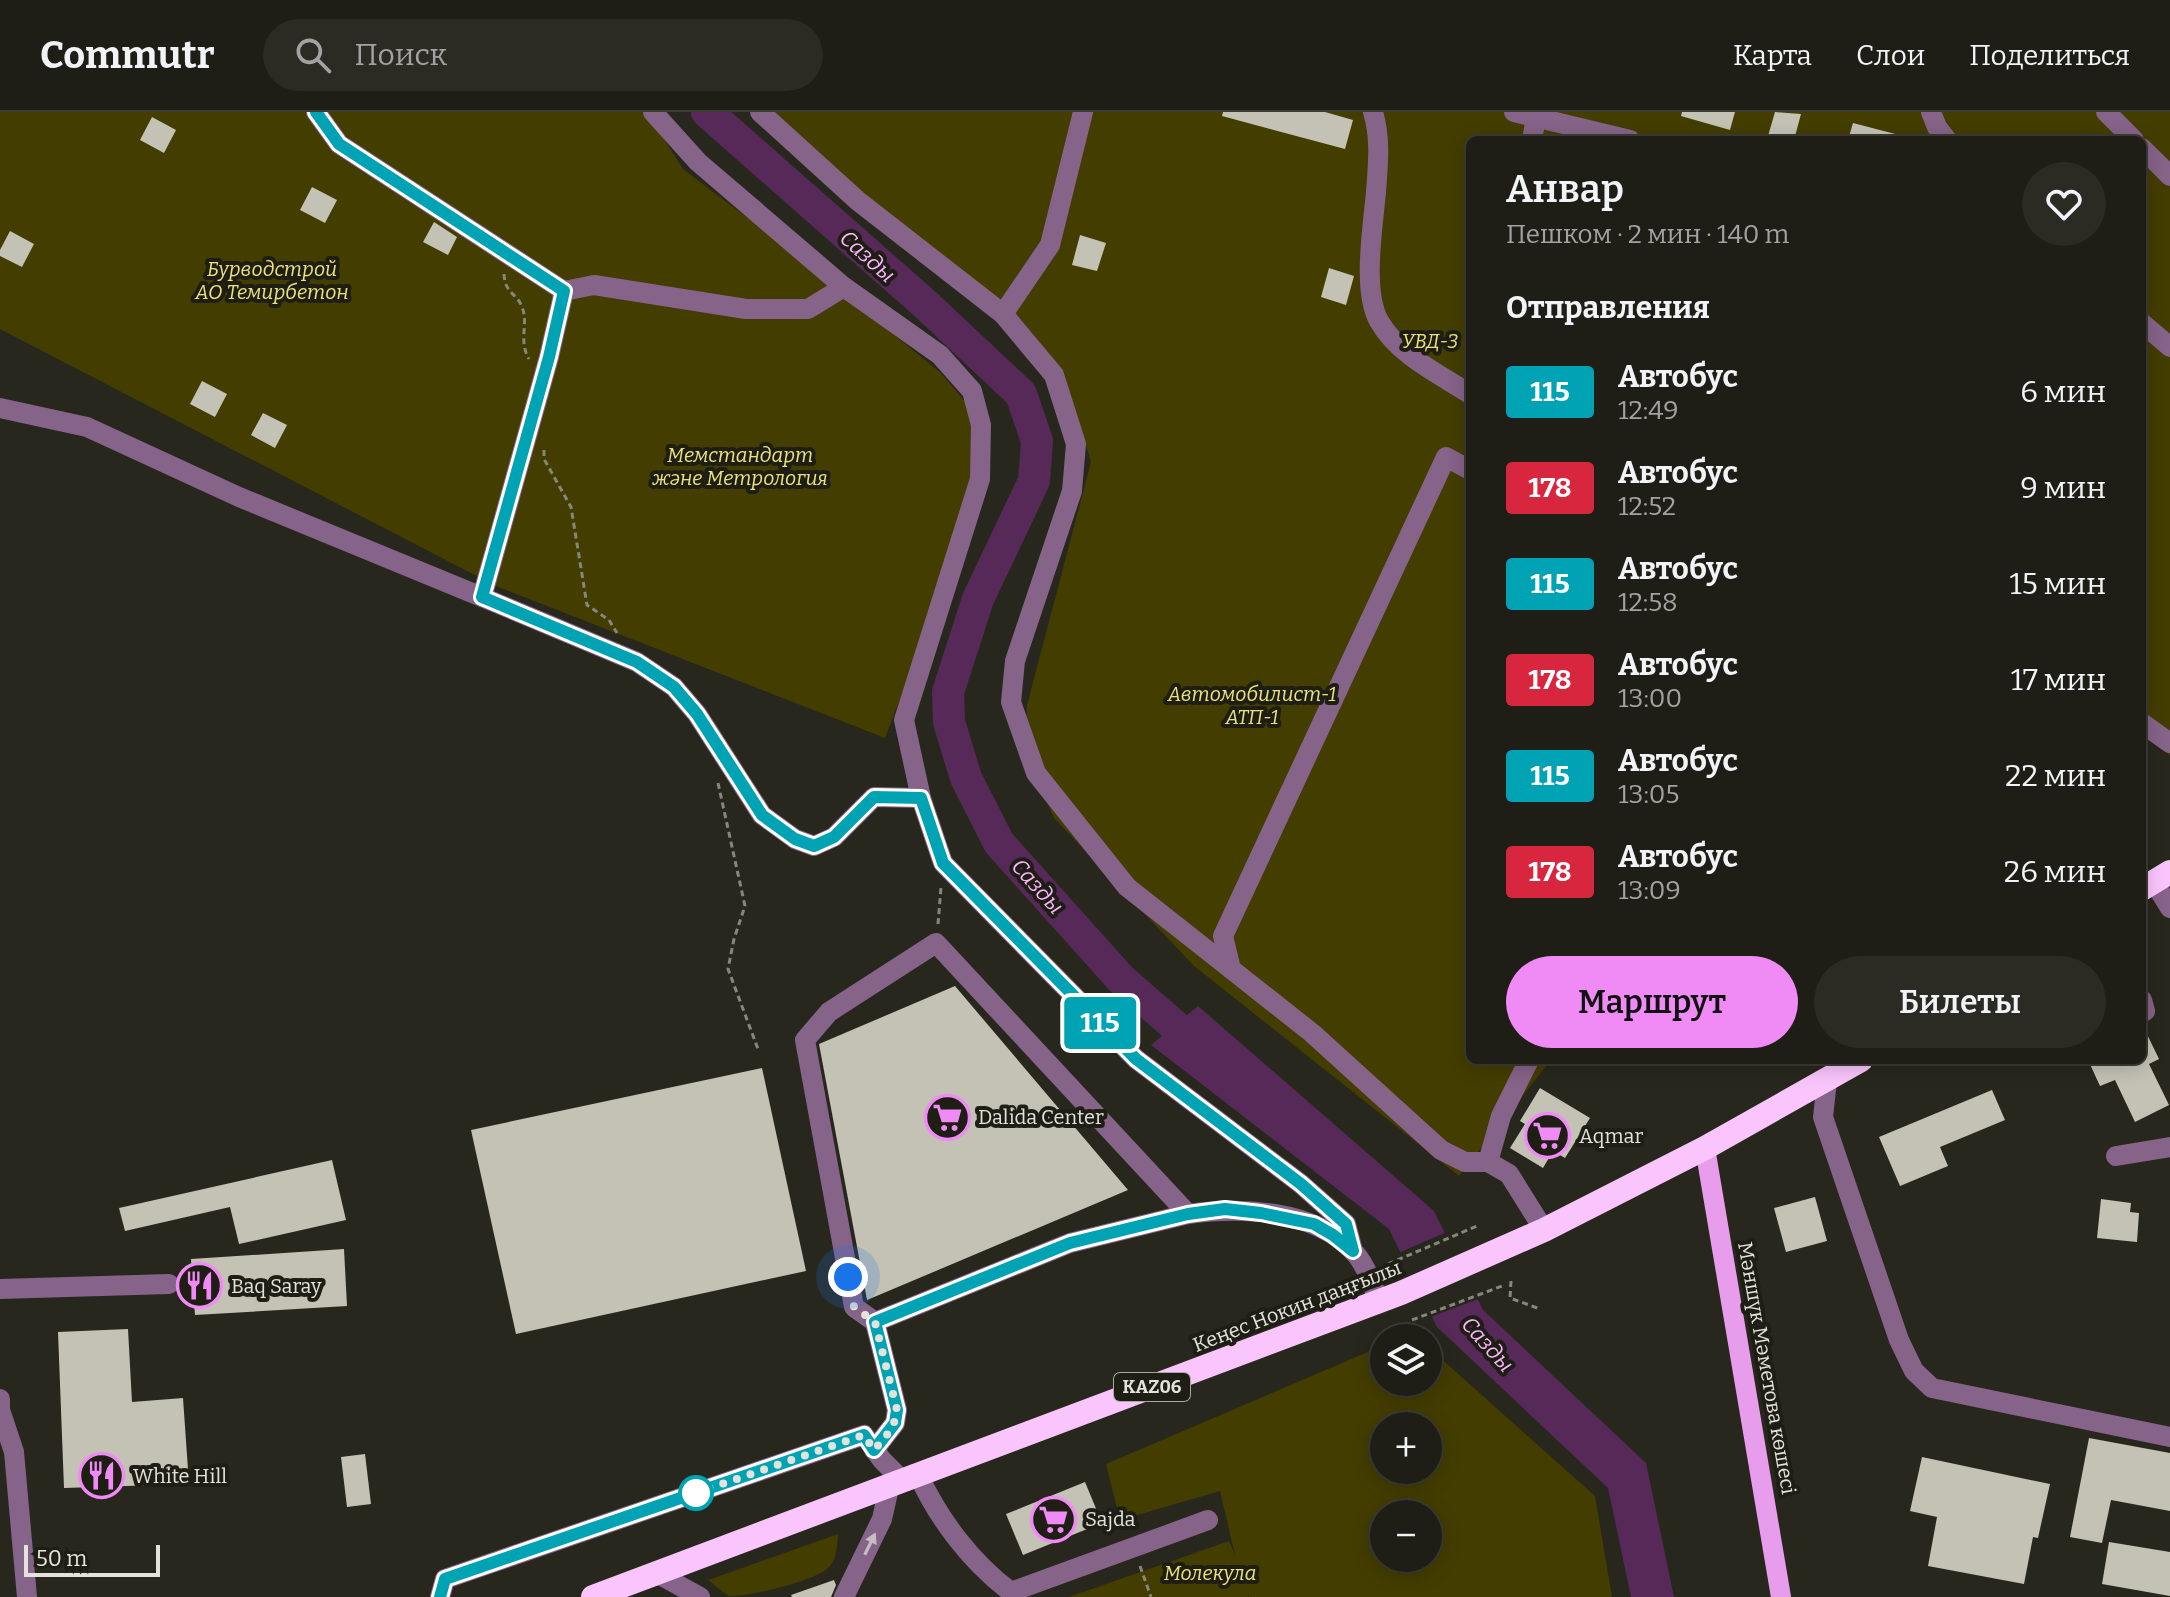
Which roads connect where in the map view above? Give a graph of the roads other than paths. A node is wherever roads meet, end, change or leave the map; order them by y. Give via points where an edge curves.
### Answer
1 (316, 112) edge
2 (653, 112) edge
3 (760, 112) edge
4 (1083, 112) edge
5 (1373, 112) edge
6 (1514, 112) edge
7 (1931, 112) edge
8 (2106, 112) edge
9 (1536, 117) junction
10 (1533, 136) edge
11 (1614, 136) edge
12 (1944, 136) edge
13 (2130, 136) edge
14 (2146, 152) edge
15 (2170, 176) edge
16 (844, 287) junction
17 (564, 291) junction
18 (1003, 314) junction
19 (2146, 326) edge
20 (2170, 347) edge
21 (1466, 391) edge
22 (0, 408) edge
23 (1466, 468) edge
24 (482, 597) junction
25 (2146, 726) edge
26 (2170, 743) edge
27 (921, 798) junction
28 (2155, 881) edge
29 (2170, 908) edge
30 (1231, 969) junction
31 (1527, 1064) edge
32 (1855, 1064) edge
33 (1827, 1081) junction
34 (2170, 1147) edge
35 (1705, 1148) junction
36 (2116, 1156) dead end
37 (1488, 1162) junction
38 (1188, 1214) junction
39 (1544, 1230) junction
40 (1353, 1251) junction
41 (169, 1284) dead end
42 (0, 1289) edge
43 (1390, 1297) junction
44 (875, 1322) junction
45 (0, 1399) edge
46 (2170, 1437) edge
47 (874, 1450) junction
48 (904, 1482) junction
49 (1208, 1520) dead end
50 (652, 1576) junction
51 (27, 1597) edge
52 (440, 1597) edge
53 (593, 1597) edge
54 (700, 1597) edge
55 (844, 1597) edge
56 (1781, 1597) edge

1 - 17 street via 339,144
2 - 16 street via 698,162
3 - 18 street via 858,201
4 - 18 street via 1050,245
5 - 21 street via 1380,142 1373,306 1401,348
6 - 9 street
7 - 12 street
8 - 13 street
9 - 10 street
9 - 11 street
14 - 15 street
16 - 17 street via 808,309 746,309 594,285
16 - 27 street via 940,355 972,391 981,425 980,479 904,720
17 - 24 street
18 - 30 street via 1054,375 1076,444 1072,491 1015,661 1011,702 1036,773 1127,887
19 - 20 street
22 - 24 street via 87,427 239,497
23 - 30 street via 1446,457 1223,936
24 - 27 street via 637,662 674,687 762,815 795,839 814,846 834,837 874,797
25 - 26 street
27 - 40 street via 943,863 1136,1059 1346,1224
28 - 29 street
30 - 37 street via 1312,1033 1441,1150 1465,1162
31 - 37 street via 1501,1116
32 - 33 highway, Кеңес Нокин даңғылы / KАZ06
33 - 35 highway, Кеңес Нокин даңғылы / KАZ06
33 - 46 street via 1823,1117 1914,1371 1932,1388
34 - 36 street
35 - 39 highway, Кеңес Нокин даңғылы / KАZ06
35 - 56 main road, Мәншүк Мәметова көшесі
37 - 39 street via 1509,1174
38 - 40 street via 1225,1209 1314,1224
38 - 44 street via 1070,1243
38 - 44 street via 936,943 829,1012 805,1040 854,1307
39 - 43 highway, Кеңес Нокин даңғылы / KАZ06
40 - 43 street
41 - 42 street
43 - 48 highway, Кеңес Нокин даңғылы / KАZ06
44 - 47 street via 897,1410 895,1423
45 - 51 street via 14,1452
47 - 48 street
47 - 52 street via 864,1435 445,1579
48 - 49 street via 930,1501 988,1576 1011,1592
48 - 50 highway, Кеңес Нокин даңғылы / KАZ06
55 -> 48 street
50 - 53 highway, Кеңес Нокин даңғылы / KАZ06
50 - 54 street via 660,1575

